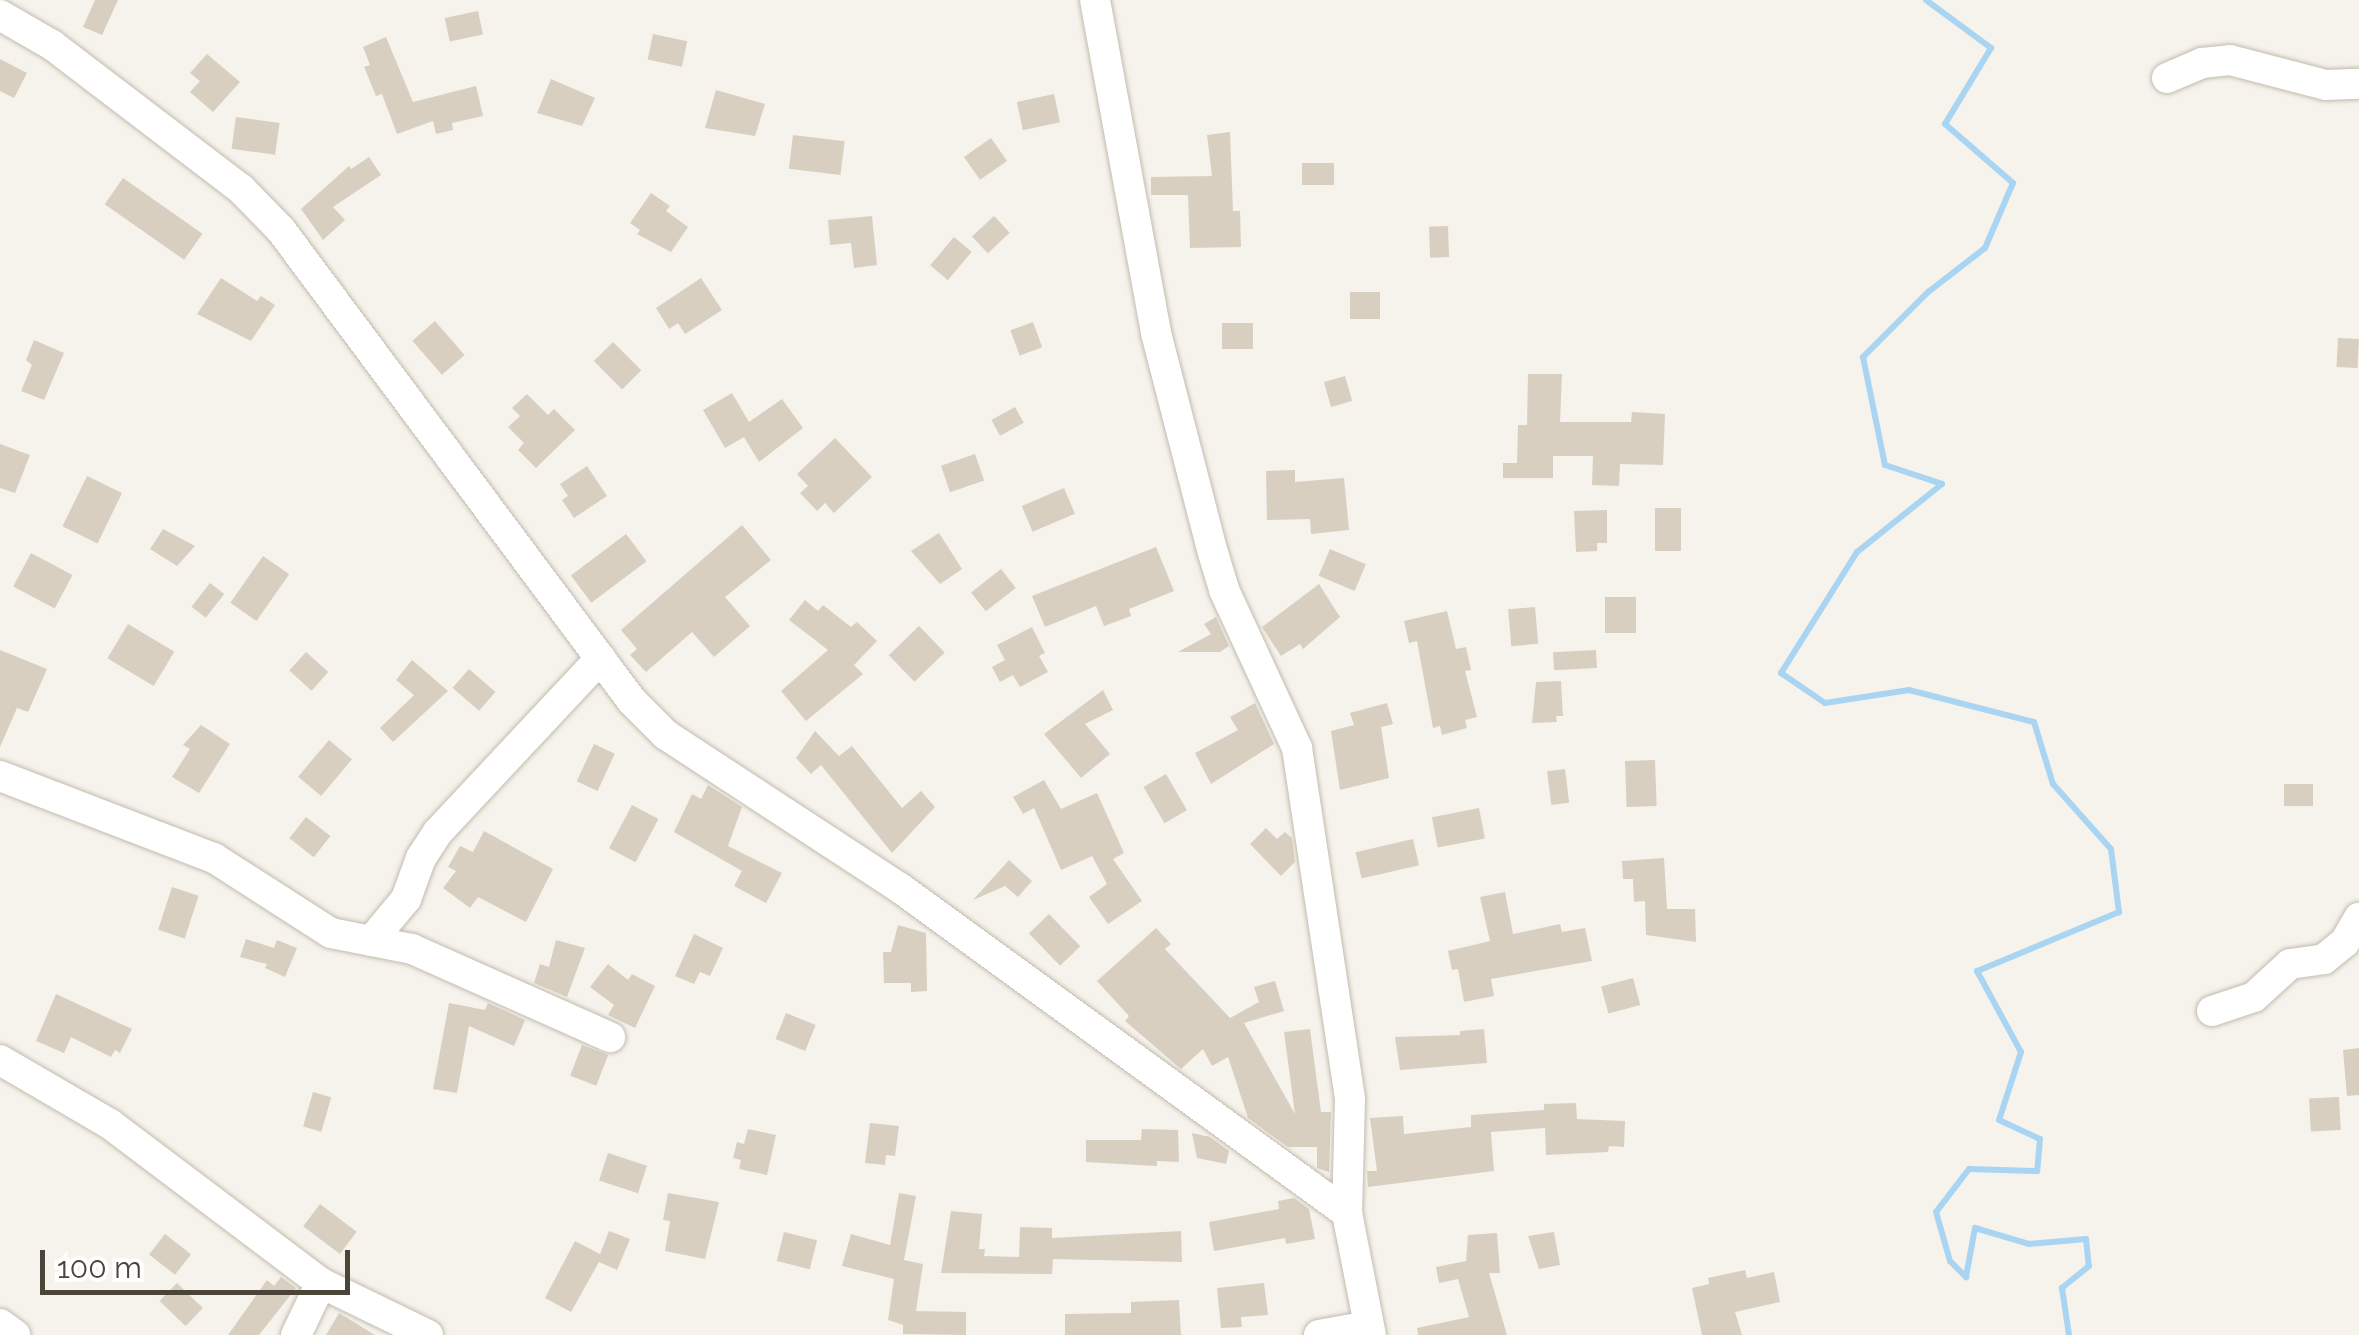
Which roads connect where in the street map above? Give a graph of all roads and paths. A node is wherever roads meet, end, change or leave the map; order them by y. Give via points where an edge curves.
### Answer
1 (1095, 0) edge
2 (0, 15) edge
3 (2167, 78) dead end
4 (2359, 84) edge
5 (600, 658) junction
6 (0, 776) edge
7 (2359, 918) edge
8 (371, 941) junction
9 (2212, 1011) dead end
10 (610, 1037) dead end
11 (0, 1060) edge
12 (1347, 1213) junction
13 (321, 1283) junction
14 (0, 1324) edge
15 (1370, 1330) edge
16 (15, 1335) edge
17 (296, 1335) edge
18 (428, 1335) edge
19 (1320, 1335) edge

1 - 12 street via 1156,333 1213,553 1297,748 1350,1099
2 - 5 street via 52,45 241,189 282,230
3 - 4 street via 2230,60 2326,85
5 - 8 street via 438,832 406,899
5 - 12 street via 666,735 900,888
6 - 8 street via 214,858 330,933
7 - 9 street via 2324,959 2290,964 2254,997
8 - 10 street via 412,949
11 - 13 street via 110,1124
12 - 15 street
13 - 17 street
13 - 18 street
14 - 16 street
15 - 19 street

